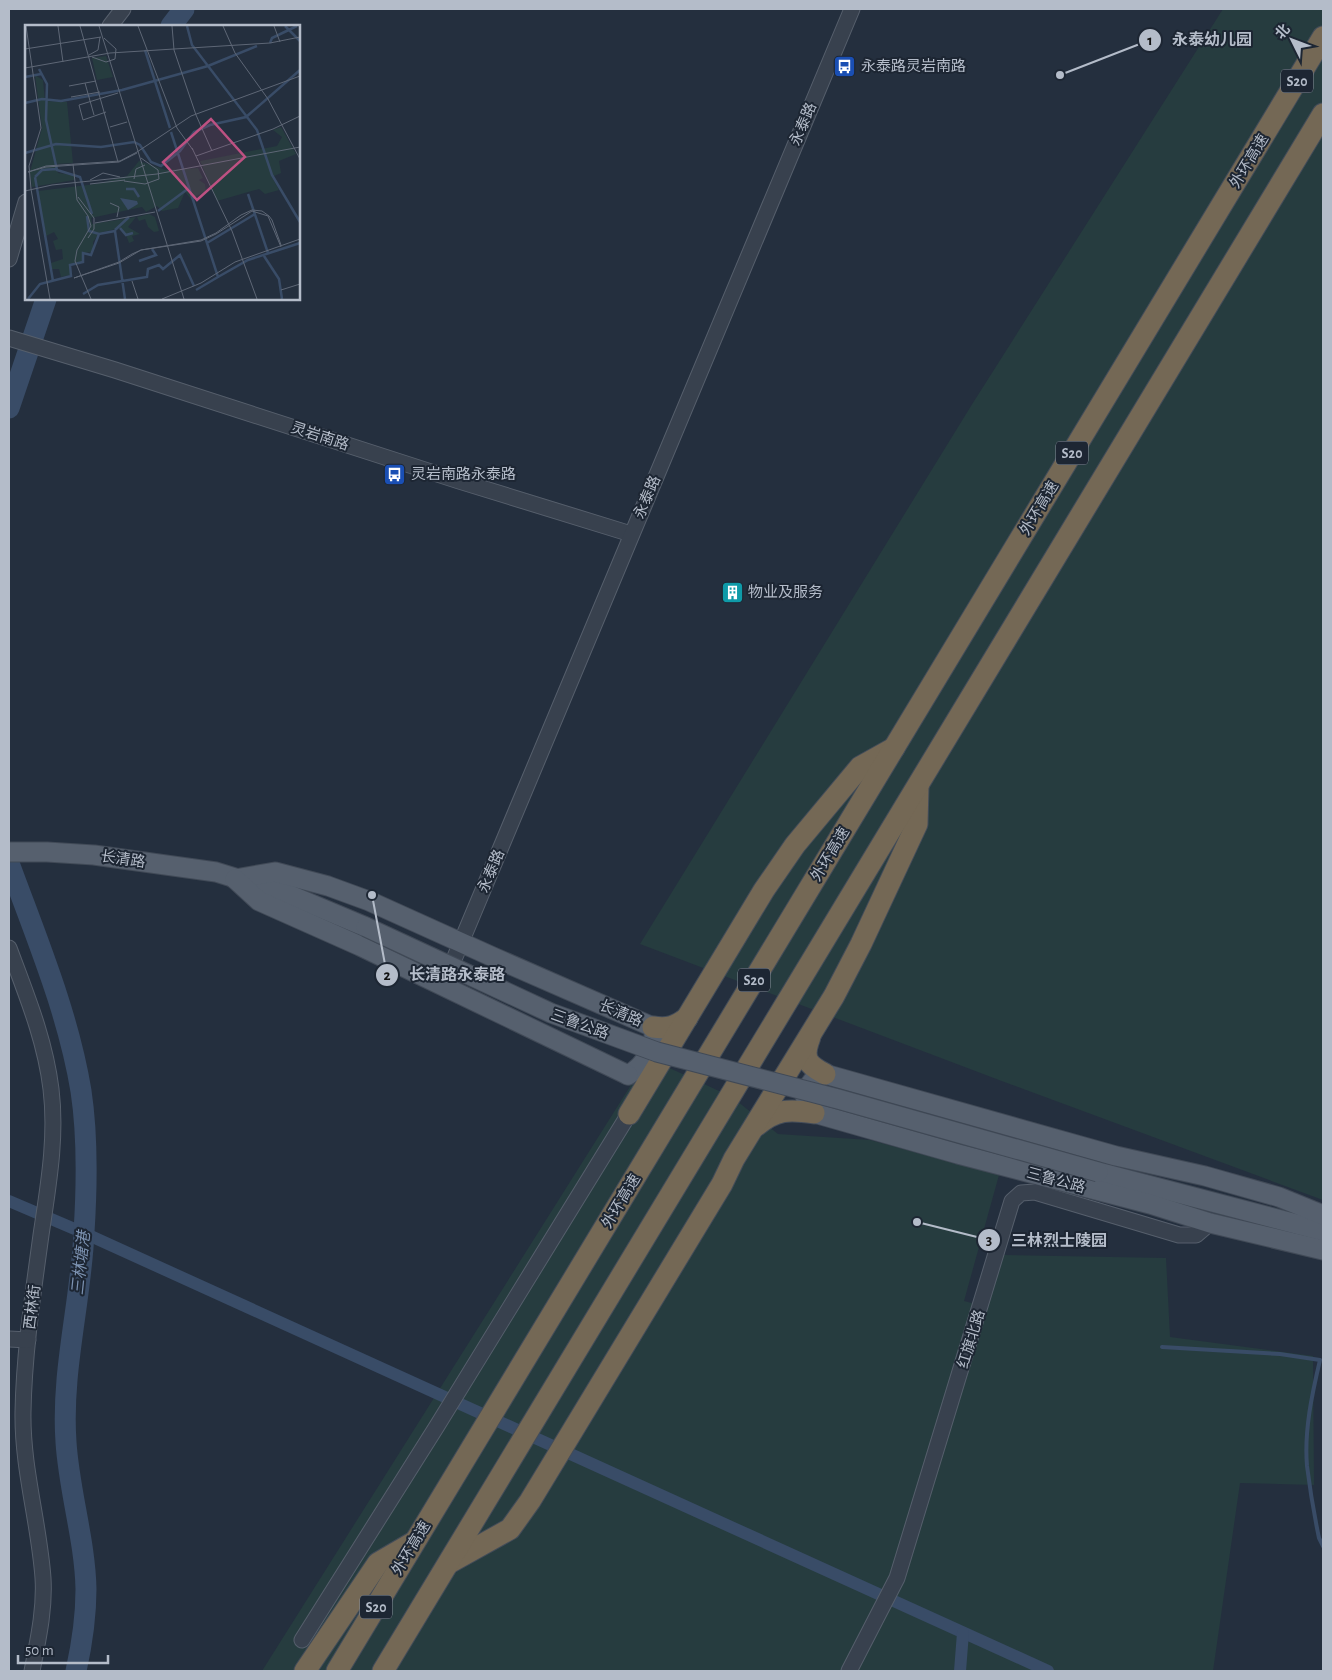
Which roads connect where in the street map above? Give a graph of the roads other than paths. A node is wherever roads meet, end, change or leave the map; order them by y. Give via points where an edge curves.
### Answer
1 (123, 9) edge
2 (852, 9) edge
3 (111, 25) edge
4 (1323, 37) edge
5 (1323, 114) edge
6 (25, 205) edge
7 (9, 259) edge
8 (9, 338) edge
9 (631, 534) junction
10 (894, 748) junction
11 (918, 785) junction
12 (9, 852) edge
13 (235, 879) junction
14 (366, 926) joint
15 (461, 943) junction
16 (9, 948) edge
17 (443, 986) junction
18 (688, 1018) junction
19 (653, 1027) junction
20 (812, 1032) junction
21 (825, 1074) junction
22 (628, 1075) junction
23 (814, 1113) junction
24 (629, 1114) junction
25 (752, 1130) junction
26 (1323, 1215) edge
27 (1210, 1223) junction
28 (1323, 1231) edge
29 (1323, 1250) edge
30 (9, 1339) edge
31 (28, 1340) junction
32 (415, 1542) junction
33 (448, 1563) junction
34 (302, 1640) dead end
35 (32, 1671) edge
36 (305, 1671) edge
37 (337, 1671) edge
38 (383, 1671) edge
39 (849, 1671) edge

1 - 3 street
2 - 9 street, 永泰路
4 - 10 highway, 外环高速 / S20
5 - 11 highway, S20
6 - 7 street
8 - 9 street, 灵岩南路
9 - 15 street, 永泰路
10 - 18 highway via 860,767 795,845 764,890
10 - 32 highway, 外环高速 / S20
11 - 20 highway via 917,824 853,961
11 - 33 highway, S20
12 - 13 main road, 长清路 via 94,855 181,866
13 - 14 main road, 长清路 via 290,895
13 - 15 main road, 长清路 via 275,872 328,886 370,901
13 - 17 main road, 长清路 via 259,901
14 - 28 main road, 三鲁公路, bridge via 551,1013 657,1052
15 - 17 street, 永泰路
15 - 19 main road, 长清路
16 - 31 street, 西林街 via 46,1056 53,1122 48,1190
17 - 22 main road, 长清路
18 - 19 highway via 670,1028
18 - 24 highway
19 - 22 main road, 长清路 via 656,1037 649,1054 637,1070
20 - 21 highway via 806,1059
20 - 25 highway
21 - 23 main road via 814,1078 805,1090 806,1103
21 - 26 main road via 1116,1156 1205,1176 1279,1197
22 - 24 main road via 634,1095
23 - 25 highway via 780,1111 765,1118
23 - 27 main road, 三鲁公路
24 - 34 street
25 - 33 highway via 530,1501 510,1529
27 - 29 main road, 三鲁公路
27 - 39 street, 红旗北路 via 1196,1235 1180,1235 1035,1192 1022,1193 1012,1201 897,1578
30 - 31 street
31 - 35 street, 西林街 via 24,1437 43,1585
32 - 36 highway via 378,1563
32 - 37 highway, 外环高速 / S20
33 - 38 highway, S20

